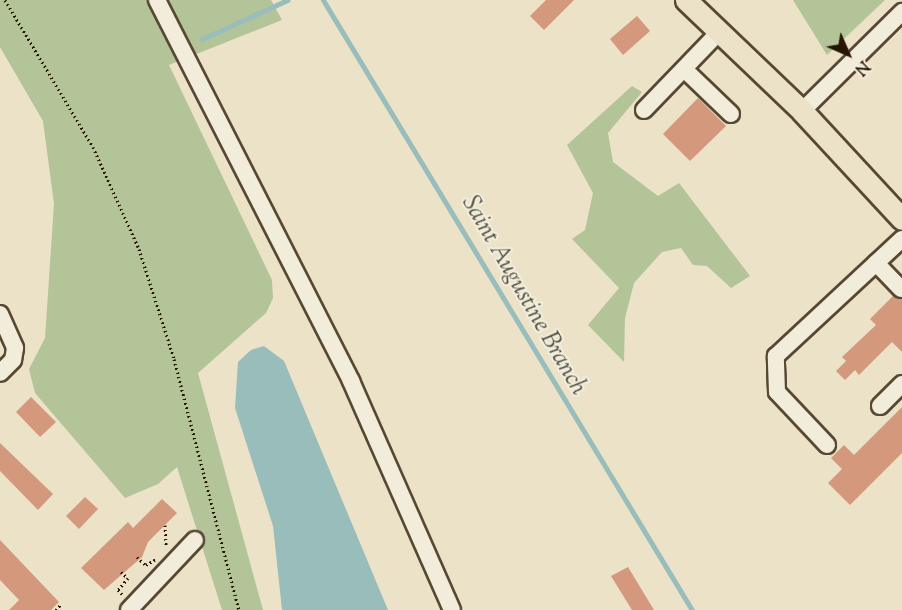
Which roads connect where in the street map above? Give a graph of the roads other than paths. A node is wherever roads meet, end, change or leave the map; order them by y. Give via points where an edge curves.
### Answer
1 (157, 0) edge
2 (694, 3) edge
3 (902, 12) edge
4 (719, 32) junction
5 (684, 69) junction
6 (644, 110) dead end
7 (802, 111) junction
8 (731, 114) dead end
9 (902, 219) edge
10 (902, 239) edge
11 (876, 262) junction
12 (901, 289) edge
13 (0, 314) edge
14 (0, 373) edge
15 (902, 384) edge
16 (880, 406) dead end
17 (827, 445) dead end
18 (195, 540) dead end
19 (129, 610) edge
20 (452, 610) edge

1 - 20 street via 351,381
2 - 4 main road
3 - 7 street
4 - 5 street
4 - 7 main road
5 - 6 street
5 - 8 street
7 - 9 main road
10 - 11 street
11 - 12 street
11 - 17 street via 776,356 777,392
13 - 14 street via 14,341 13,360
15 - 16 street
18 - 19 street

